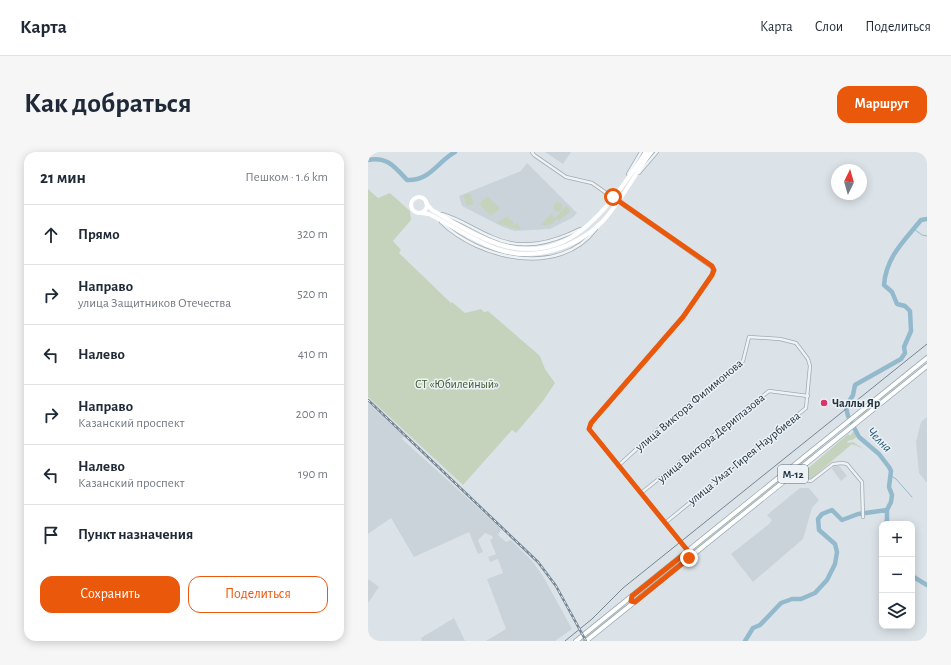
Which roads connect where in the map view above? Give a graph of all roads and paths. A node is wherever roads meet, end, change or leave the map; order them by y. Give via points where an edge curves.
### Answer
1 (532, 152) edge
2 (641, 152) edge
3 (646, 152) edge
4 (651, 152) edge
5 (657, 152) edge
6 (633, 179) junction
7 (619, 189) junction
8 (613, 197) junction
9 (618, 201) junction
10 (426, 203) junction
11 (421, 213) junction
12 (437, 215) junction
13 (749, 338) joint
14 (927, 358) edge
15 (927, 366) edge
16 (808, 396) junction
17 (825, 440) junction
18 (828, 445) junction
19 (618, 466) junction
20 (789, 477) junction
21 (641, 493) junction
22 (863, 517) dead end
23 (665, 523) junction
24 (688, 551) junction
25 (632, 596) junction
26 (635, 602) junction
27 (576, 641) edge
28 (586, 641) edge

1 - 8 street via 564,176 591,182
2 - 7 street
3 - 7 main road
4 - 6 main road
5 - 6 street
6 - 9 main road
7 - 8 main road
8 - 9 street
8 - 12 main road via 577,235 557,244 538,248 515,248 490,241
9 - 12 main road via 602,222 571,244 549,252 525,254 489,246
9 - 19 street via 712,266 714,271 683,317 591,423 590,431
10 - 11 main road via 425,211
10 - 11 main road via 418,197 412,202 410,207 413,211
10 - 12 main road
11 - 12 main road
13 - 16 street, улица Умат-Гирея Наурбиева via 780,339 796,343 808,358 810,366
13 - 19 street, улица Виктора Филимонова via 743,361
14 - 17 main road, М-12
15 - 18 main road, М-12
16 - 21 street, улица Виктора Дериглазова via 769,391
16 - 23 street, улица Умат-Гирея Наурбиева via 806,408
17 - 18 main road via 830,439
17 - 24 main road, М-12
18 - 20 main road, М-12
19 - 21 street
20 - 22 street via 811,482 833,464 847,464 862,482
20 - 26 main road, М-12
21 - 23 street
23 - 24 street
24 - 25 main road, М-12
25 - 26 main road via 631,601
25 - 27 main road, М-12
26 - 28 main road, М-12

